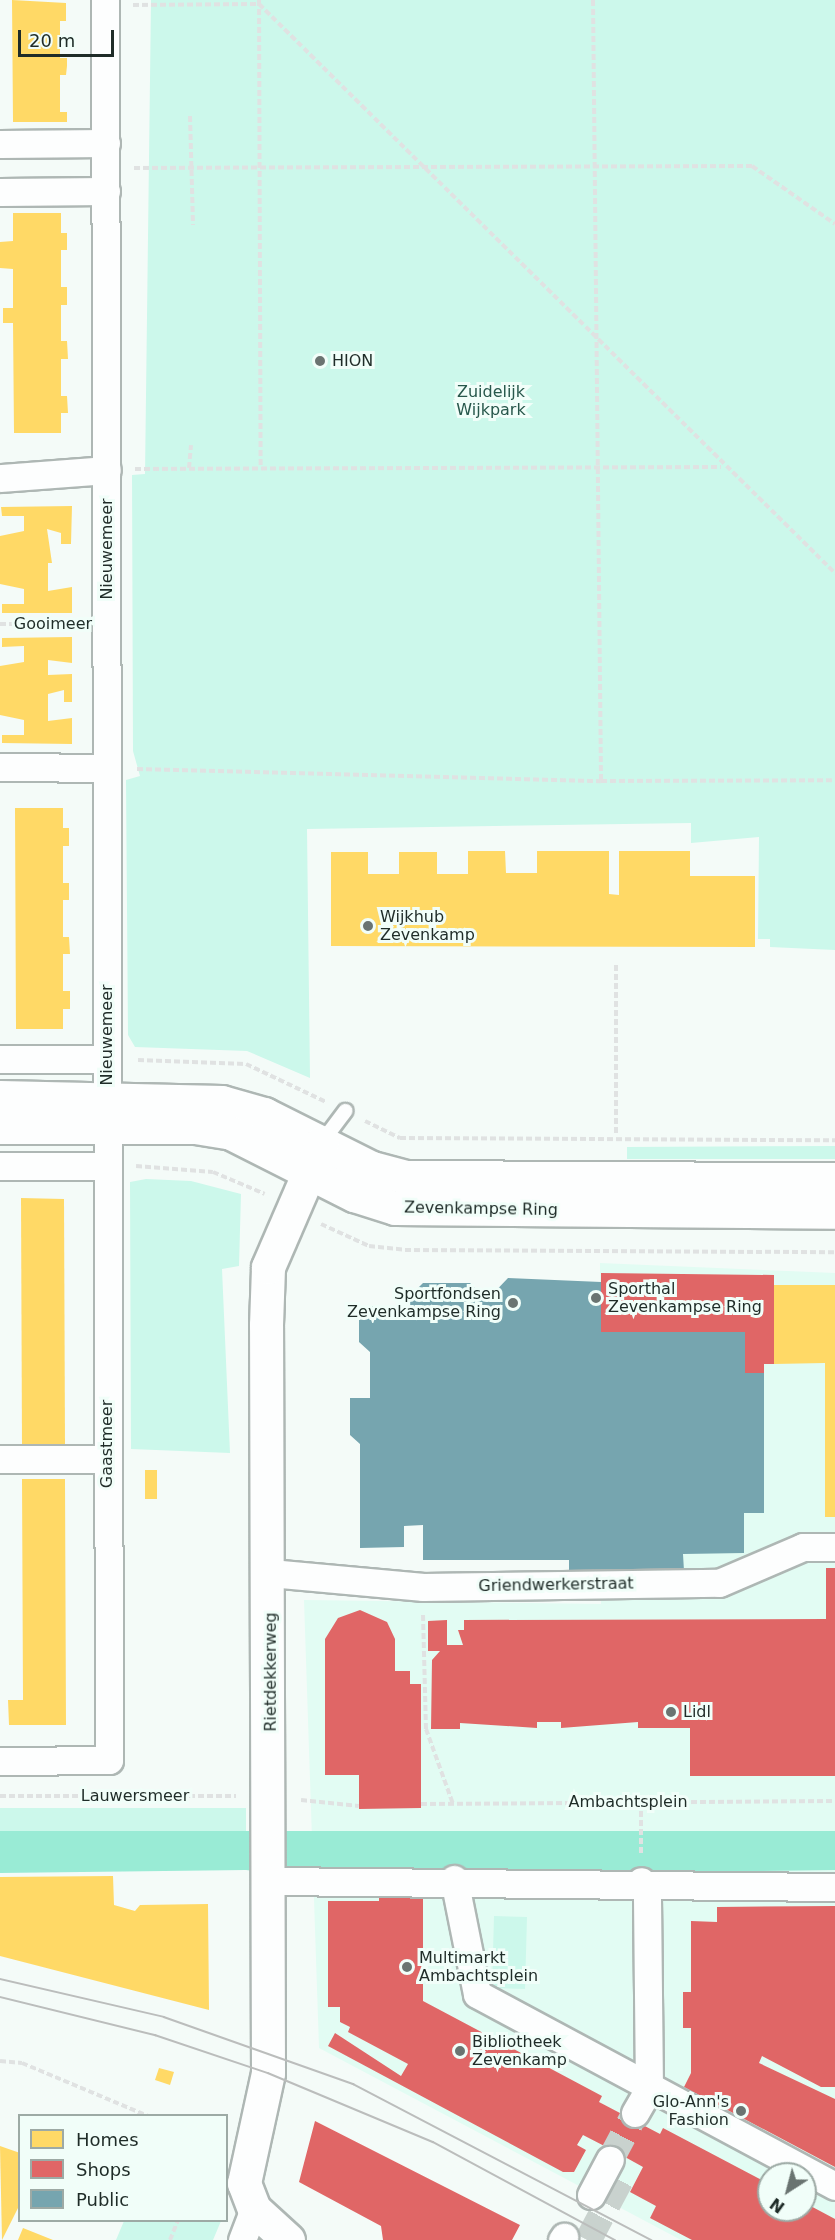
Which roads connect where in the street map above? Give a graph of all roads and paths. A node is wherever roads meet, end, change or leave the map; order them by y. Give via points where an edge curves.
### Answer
1 (593, 0) edge
2 (259, 2) edge
3 (105, 3) edge
4 (190, 116) dead end
5 (0, 144) edge
6 (597, 165) junction
7 (105, 167) junction
8 (256, 167) junction
9 (192, 168) junction
10 (428, 171) junction
11 (0, 192) edge
12 (835, 224) edge
13 (193, 225) dead end
14 (596, 332) junction
15 (191, 445) dead end
16 (261, 466) junction
17 (722, 467) junction
18 (189, 468) junction
19 (107, 470) junction
20 (600, 470) junction
21 (0, 478) edge
22 (835, 573) edge
23 (106, 623) junction
24 (0, 624) edge
25 (0, 767) edge
26 (106, 768) junction
27 (835, 780) edge
28 (601, 781) junction
29 (616, 965) dead end
30 (0, 1059) edge
31 (107, 1059) junction
32 (0, 1097) edge
33 (345, 1111) joint
34 (108, 1112) junction
35 (0, 1127) edge
36 (616, 1135) junction
37 (835, 1140) edge
38 (314, 1155) junction
39 (0, 1166) edge
40 (108, 1166) junction
41 (835, 1179) edge
42 (835, 1212) edge
43 (106, 1459) junction
44 (0, 1460) edge
45 (835, 1547) edge
46 (270, 1573) junction
47 (423, 1587) junction
48 (0, 1761) edge
49 (0, 1796) edge
50 (641, 1801) junction
51 (835, 1801) edge
52 (421, 1804) dead end
53 (453, 1804) junction
54 (359, 1806) dead end
55 (271, 1807) junction
56 (641, 1818) dead end
57 (270, 1881) junction
58 (447, 1881) junction
59 (644, 1884) junction
60 (835, 1887) edge
61 (0, 2061) edge
62 (651, 2103) junction
63 (146, 2114) edge
64 (610, 2160) tunnel mouth
65 (835, 2186) edge
66 (591, 2195) dead end
67 (254, 2209) junction
68 (177, 2222) edge
69 (170, 2240) edge
70 (242, 2240) edge
71 (288, 2240) edge

1 - 6 path
2 - 3 path
2 - 8 path
2 - 10 path
3 - 7 street, Nieuwemeer
4 - 9 path
5 - 7 street
6 - 10 path
6 - 12 path via 752,166
6 - 14 path
7 - 9 path
7 - 11 street
7 - 19 street, Nieuwemeer
8 - 9 path
8 - 10 path
8 - 16 path
9 - 13 path
10 - 14 path
14 - 17 path
14 - 20 path
15 - 18 path
16 - 18 path
16 - 20 path
17 - 20 path
17 - 22 path
18 - 19 path
19 - 21 street
19 - 23 street, Nieuwemeer
20 - 28 path
23 - 24 path, Gooimeer
23 - 26 street, Nieuwemeer
25 - 26 street
26 - 28 path
26 - 31 street, Nieuwemeer
27 - 28 path
29 - 36 path
30 - 31 street
31 - 34 street, Nieuwemeer
32 - 34 main road, Zevenkampse Ring
33 - 36 path via 400,1138
33 - 38 lane
34 - 35 main road, Zevenkampse Ring
34 - 38 main road, Zevenkampse Ring via 231,1133
34 - 40 street, Gaastmeer
36 - 37 path
38 - 41 main road, Zevenkampse Ring via 443,1180
38 - 42 main road, Zevenkampse Ring via 354,1195 395,1208
38 - 46 main road, Rietdekkerweg via 268,1267
39 - 40 street
40 - 43 street, Gaastmeer
43 - 44 street
43 - 48 street, Gaastmeer via 109,1760
45 - 47 street, Griendwerkerstraat via 803,1547 719,1583
46 - 47 street, Griendwerkerstraat
46 - 55 main road, Rietdekkerweg
47 - 53 path via 426,1729
49 - 55 path, Lauwersmeer
50 - 51 path, Ambachtsplein
50 - 53 path, Ambachtsplein
50 - 56 path
52 - 53 path, Ambachtsplein
54 - 55 path
55 - 57 main road, Rietdekkerweg
57 - 58 street
57 - 67 main road, Rietdekkerweg via 268,2073 244,2183
58 - 59 street
58 - 62 street via 477,1994
59 - 60 street via 679,1888
59 - 62 street
61 - 63 path via 22,2063
62 - 65 street
64 - 66 street
67 - 70 street
67 - 71 main road
68 - 69 path

